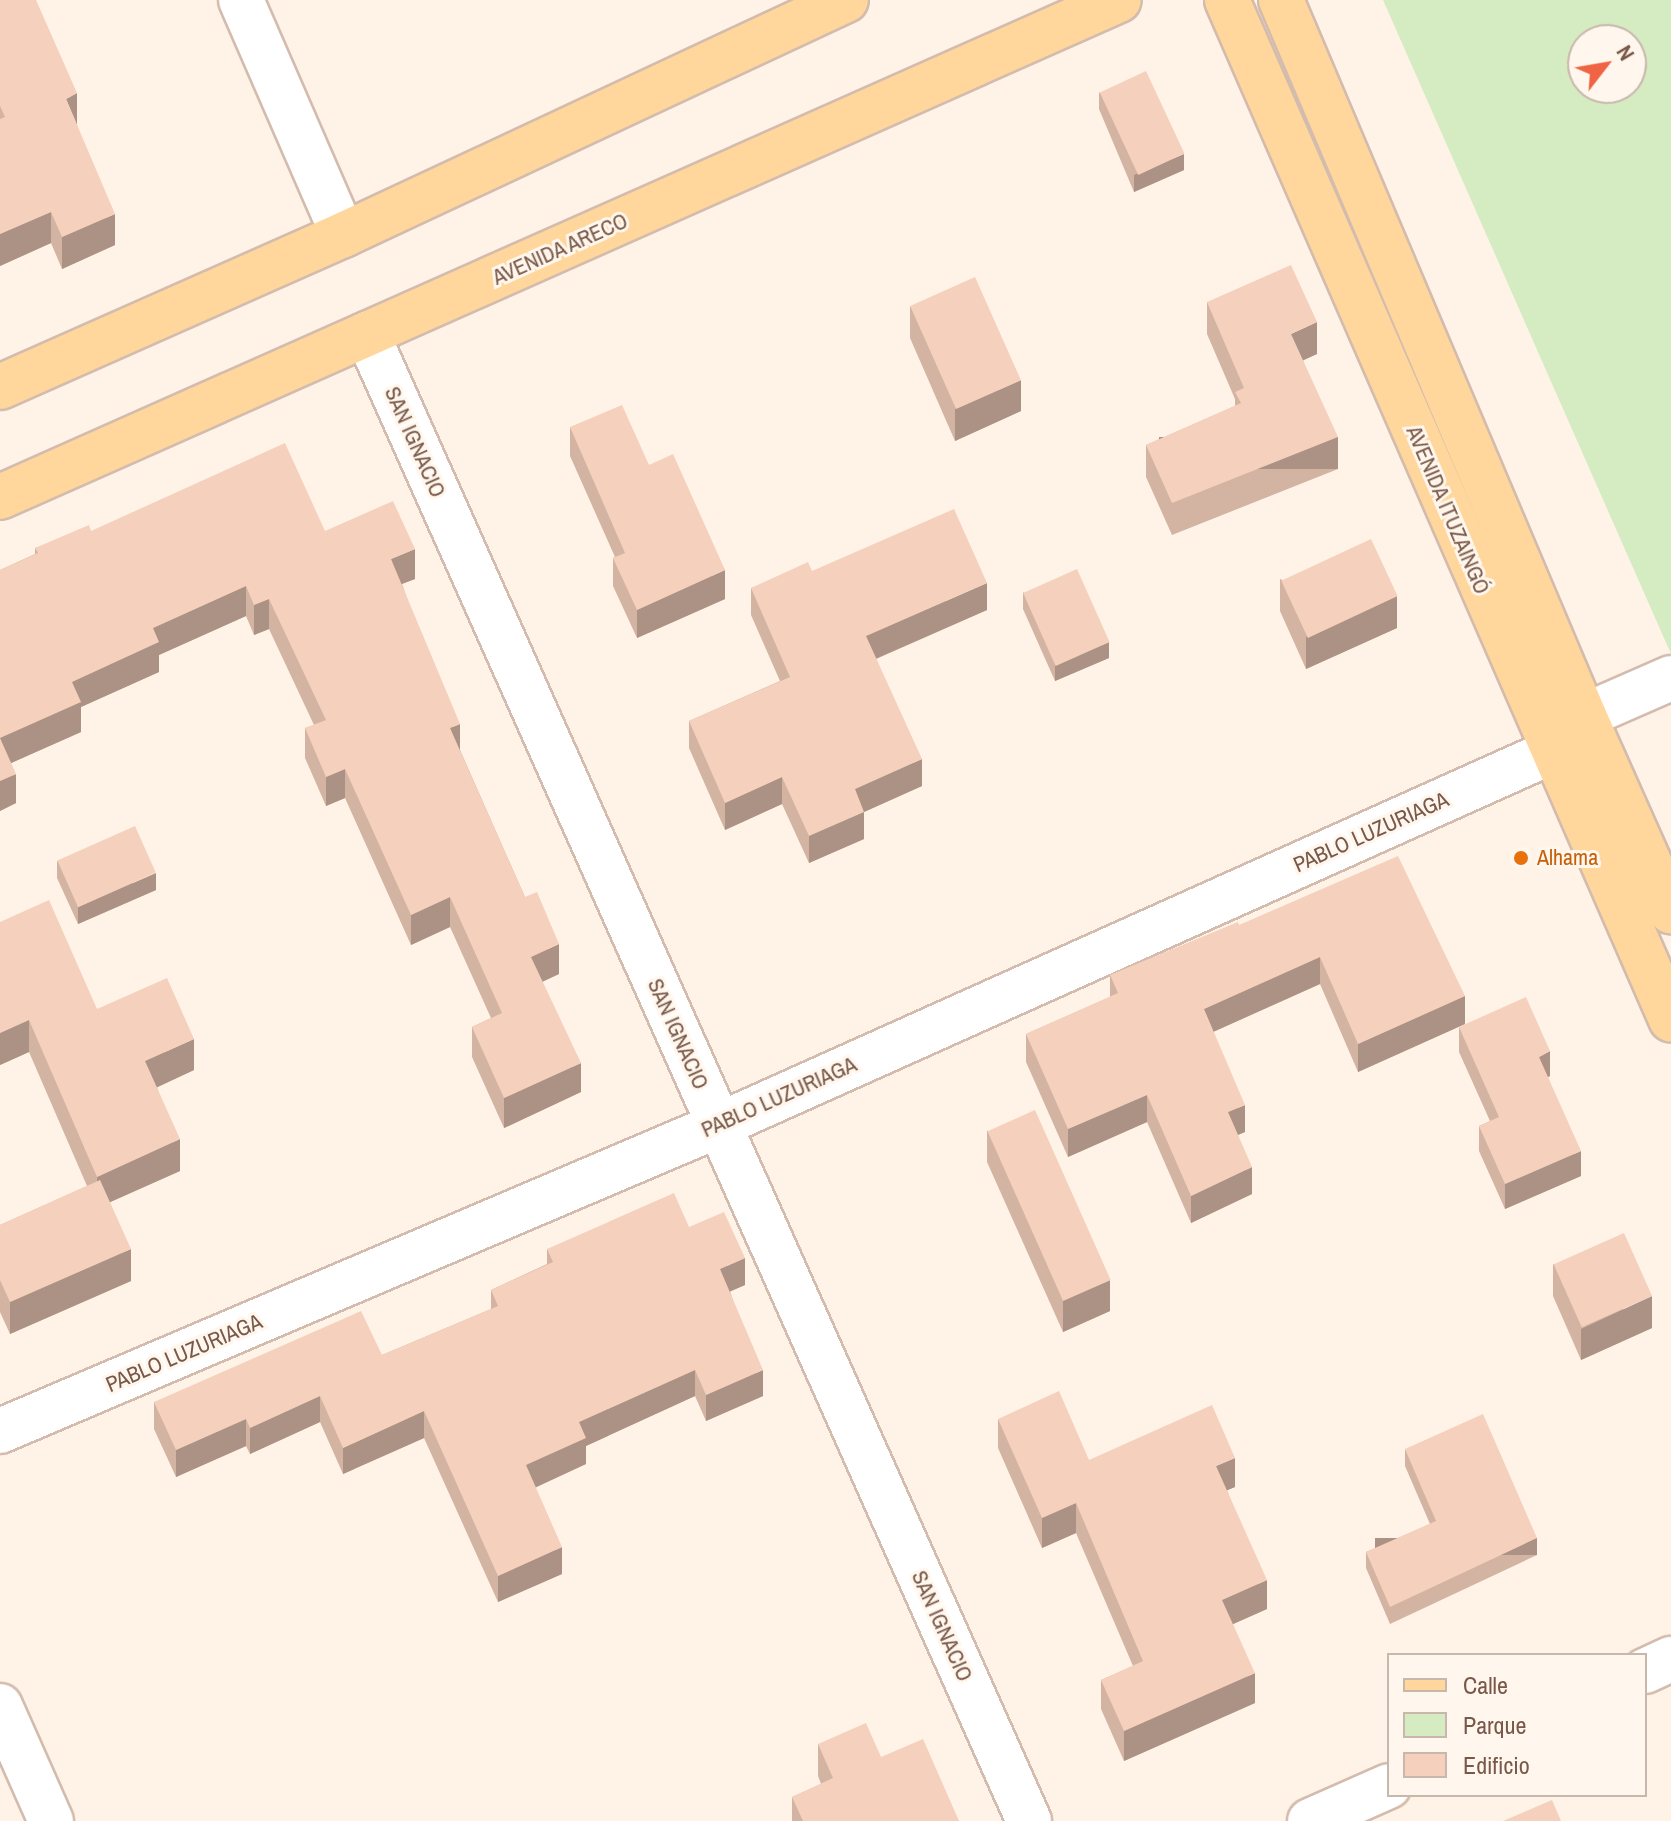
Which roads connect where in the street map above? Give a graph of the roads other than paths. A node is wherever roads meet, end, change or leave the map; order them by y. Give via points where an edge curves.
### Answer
1 (241, 0) edge
2 (846, 0) edge
3 (1119, 0) edge
4 (1227, 0) edge
5 (1281, 0) edge
6 (343, 235) junction
7 (367, 334) junction
8 (0, 387) edge
9 (0, 497) edge
10 (1671, 678) edge
11 (1584, 716) junction
12 (1553, 751) junction
13 (1671, 911) edge
14 (1671, 1019) edge
15 (719, 1125) junction
16 (0, 1431) edge
17 (1671, 1659) edge
18 (1647, 1670) edge
19 (0, 1706) edge
20 (1387, 1787) edge
21 (51, 1821) edge
22 (1029, 1821) edge
23 (1310, 1821) edge

1 - 6 street
2 - 6 main road
3 - 7 main road, AVENIDA ARECO
4 - 12 main road, AVENIDA ITUZAINGÓ
5 - 11 main road, AVENIDA ITUZAINGÓ
6 - 8 main road
7 - 9 main road, AVENIDA ARECO
7 - 15 street, SAN IGNACIO
10 - 11 street
11 - 13 main road, AVENIDA ITUZAINGÓ
12 - 14 main road, AVENIDA ITUZAINGÓ
12 - 15 street, PABLO LUZURIAGA
15 - 16 street, PABLO LUZURIAGA
15 - 22 street, SAN IGNACIO
17 - 18 street
19 - 21 street
20 - 23 street

